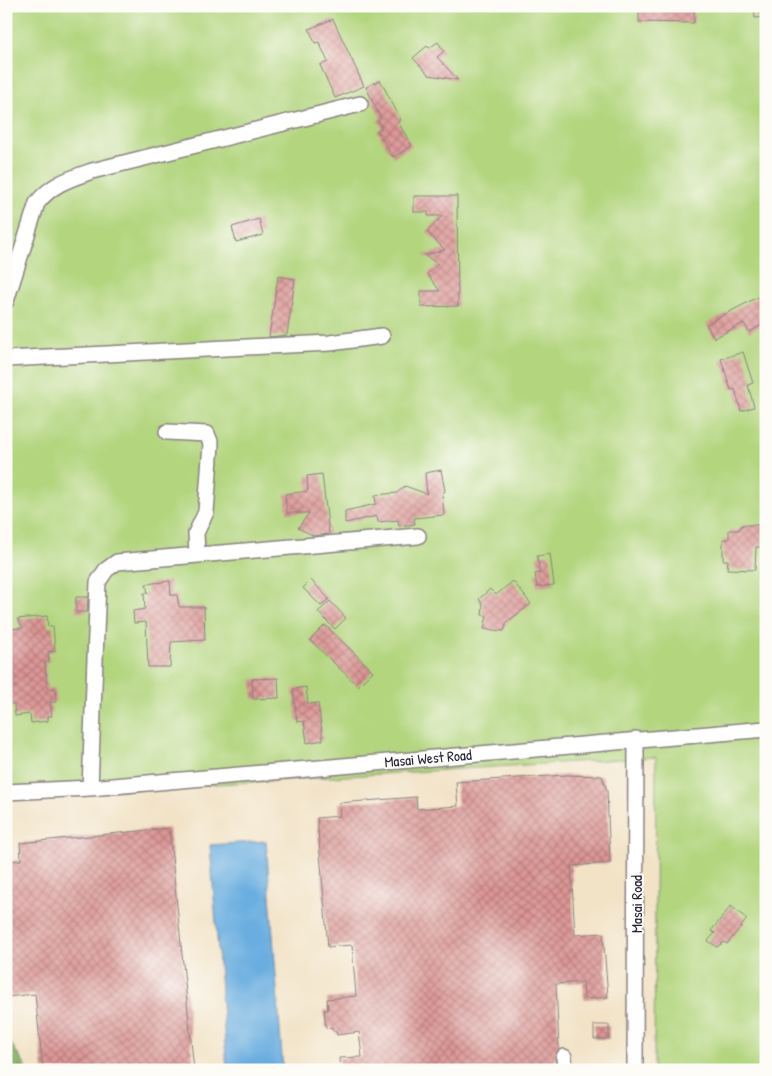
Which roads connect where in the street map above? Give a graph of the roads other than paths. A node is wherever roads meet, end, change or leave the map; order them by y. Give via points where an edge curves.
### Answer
1 (360, 104) dead end
2 (6, 301) edge
3 (382, 336) dead end
4 (6, 360) edge
5 (167, 432) dead end
6 (418, 536) dead end
7 (197, 554) junction
8 (766, 729) edge
9 (636, 739) junction
10 (90, 788) junction
11 (6, 792) edge
12 (635, 1070) edge

1 - 2 street via 58,182 37,203
3 - 4 street via 330,343
5 - 7 street via 207,434 211,444 206,512 196,533
6 - 7 street
7 - 10 street via 117,562 98,582
8 - 9 street, Masai West Road
9 - 10 street, Masai West Road
9 - 12 street, Masai Road
10 - 11 street, Masai West Road

